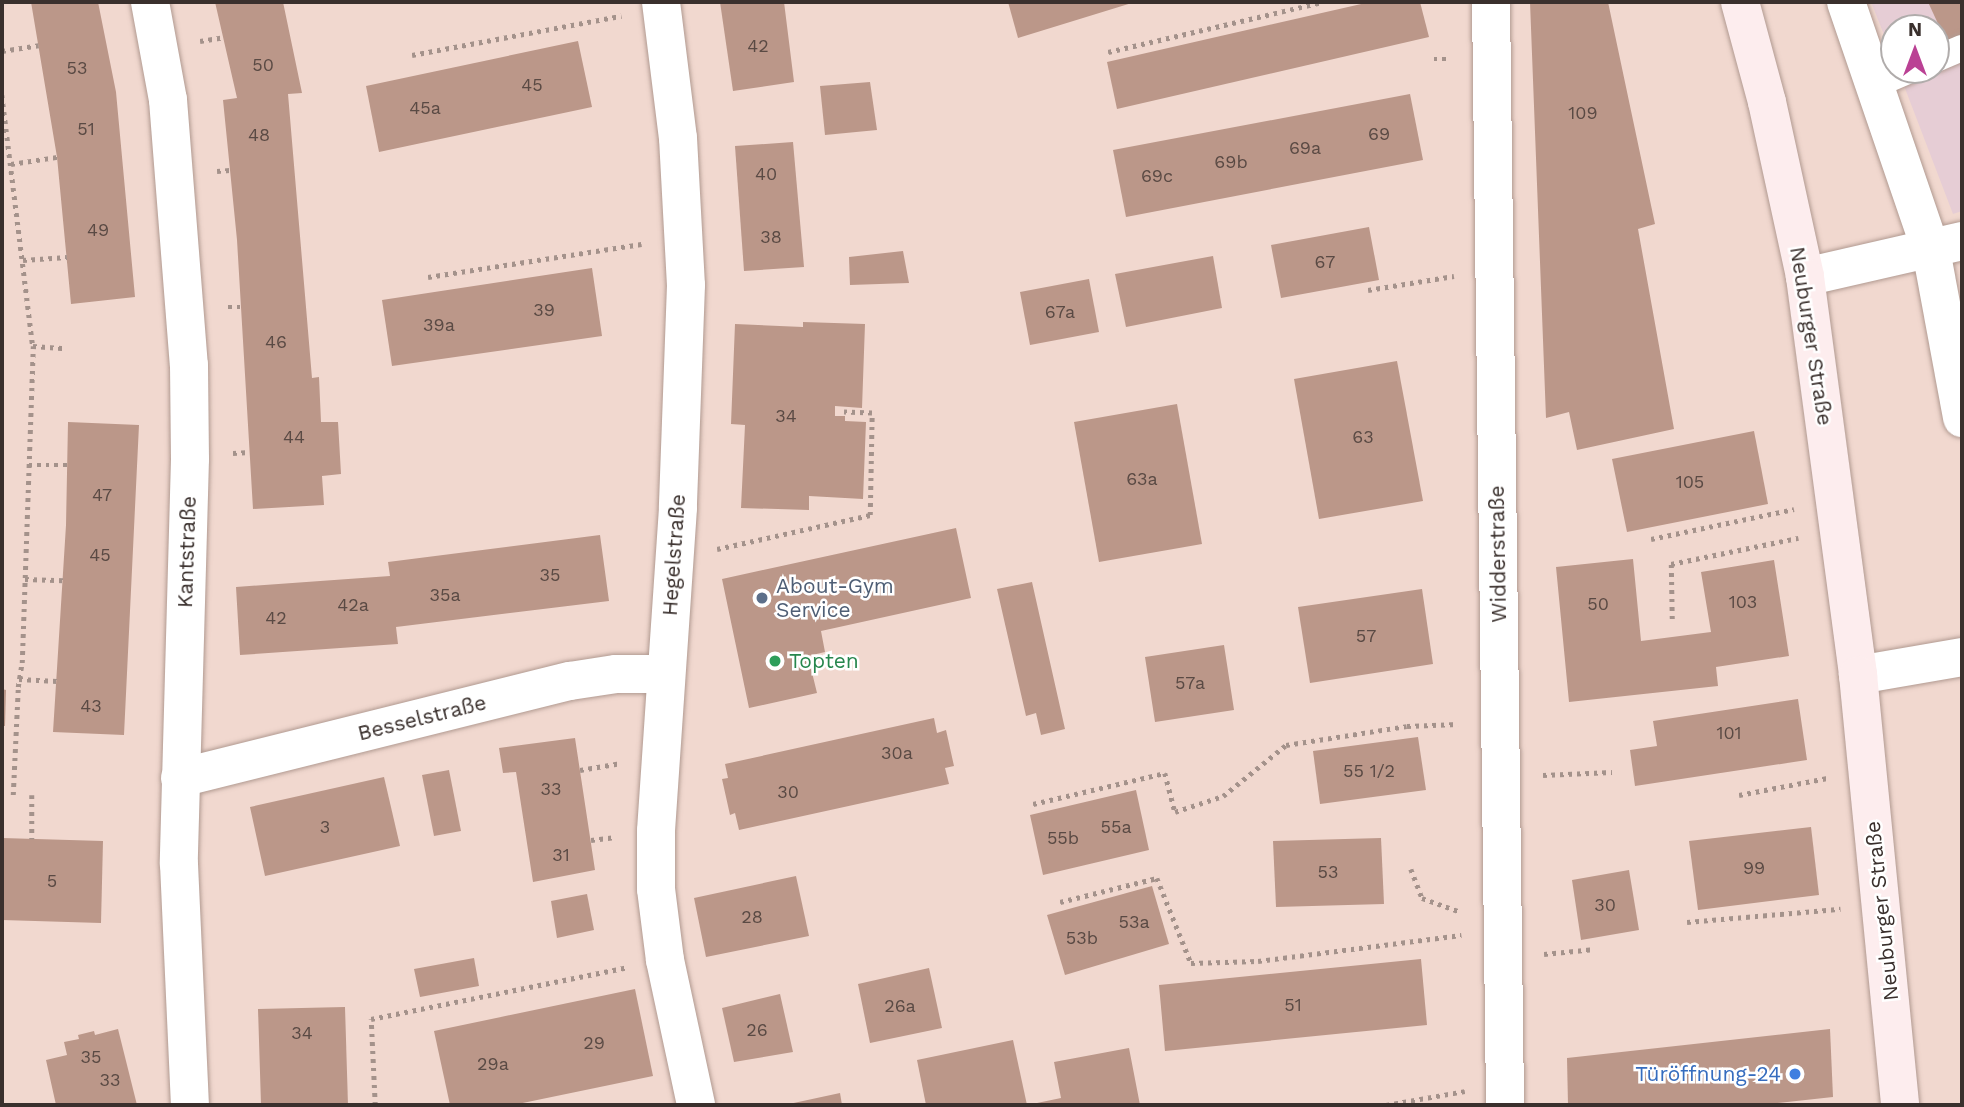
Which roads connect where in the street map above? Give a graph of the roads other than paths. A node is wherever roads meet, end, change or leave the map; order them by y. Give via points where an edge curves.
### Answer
1 (150, 2) edge
2 (1491, 2) edge
3 (1740, 2) edge
4 (1846, 2) edge
5 (662, 5) edge
6 (1880, 83) edge
7 (1875, 85) junction
8 (1947, 245) edge
9 (1805, 277) junction
10 (1962, 418) edge
11 (1962, 657) edge
12 (666, 674) junction
13 (1858, 675) junction
14 (180, 778) junction
15 (1505, 1093) edge
16 (190, 1105) edge
17 (696, 1105) edge
18 (1900, 1105) edge

1 - 14 street, Kantstraße via 168,100 188,365 190,459
2 - 15 street, Widderstraße
3 - 9 street, Neuburger Straße
4 - 7 street
5 - 12 street, Hegelstraße via 678,138 685,285
6 - 7 lane
7 - 8 street
8 - 9 street
8 - 10 street
9 - 13 street, Neuburger Straße
11 - 13 street
12 - 14 street, Besselstraße via 617,674 570,681
12 - 17 street, Hegelstraße via 656,889 665,960
13 - 18 street, Neuburger Straße
14 - 16 street, Kantstraße via 183,1014

